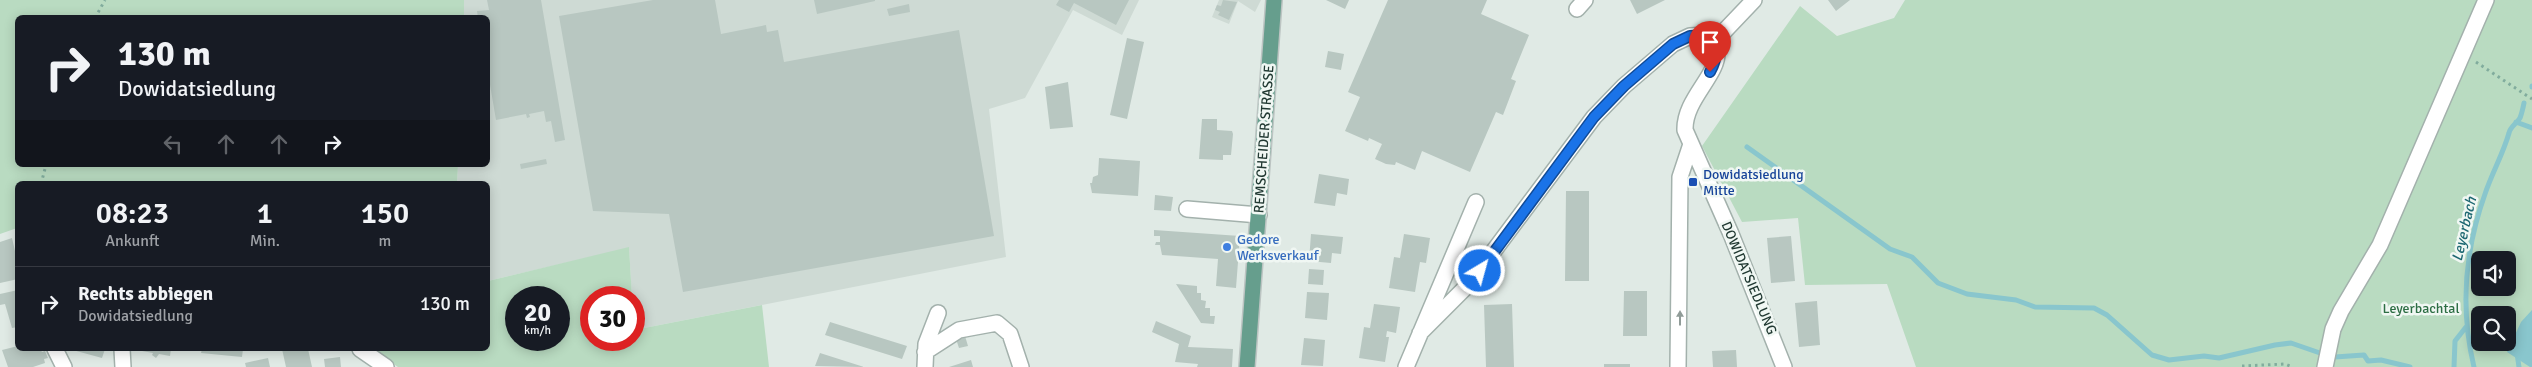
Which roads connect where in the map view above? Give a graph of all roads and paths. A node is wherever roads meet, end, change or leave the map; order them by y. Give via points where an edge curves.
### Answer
1 (105, 0) edge
2 (1274, 0) edge
3 (1754, 0) edge
4 (2486, 0) edge
5 (97, 15) edge
6 (1714, 42) junction
7 (2462, 54) junction
8 (2532, 99) edge
9 (1691, 144) junction
10 (45, 167) edge
11 (42, 181) edge
12 (1476, 202) dead end
13 (1187, 209) dead end
14 (1259, 215) junction
15 (938, 313) dead end
16 (1420, 333) junction
17 (56, 351) edge
18 (122, 351) edge
19 (363, 351) edge
20 (925, 360) edge
21 (2242, 366) dead end
22 (64, 367) edge
23 (123, 367) edge
24 (386, 367) edge
25 (1021, 367) edge
26 (1247, 367) edge
27 (1406, 367) edge
28 (1678, 367) edge
29 (1784, 367) edge
30 (2292, 367) edge
31 (2325, 367) edge

1 - 5 path
2 - 14 main road, REMSCHEIDER STRASSE
3 - 6 street
4 - 7 street
6 - 9 street, DOWIDATSIEDLUNG via 1716,62 1685,118 1685,130
6 - 16 street via 1706,35 1690,36 1673,44 1624,86 1594,117 1469,284
7 - 8 path
7 - 31 street via 2380,245 2337,320
28 -> 9 street via 1680,177
9 - 29 street, DOWIDATSIEDLUNG
10 - 11 path
12 - 16 street
13 - 14 street
14 - 26 main road, REMSCHEIDER STRASSE
15 - 20 street
16 - 27 street
17 - 22 street
18 - 23 street
19 - 24 street
20 - 25 street via 959,330 997,323 1010,334
21 - 30 path via 2284,364

